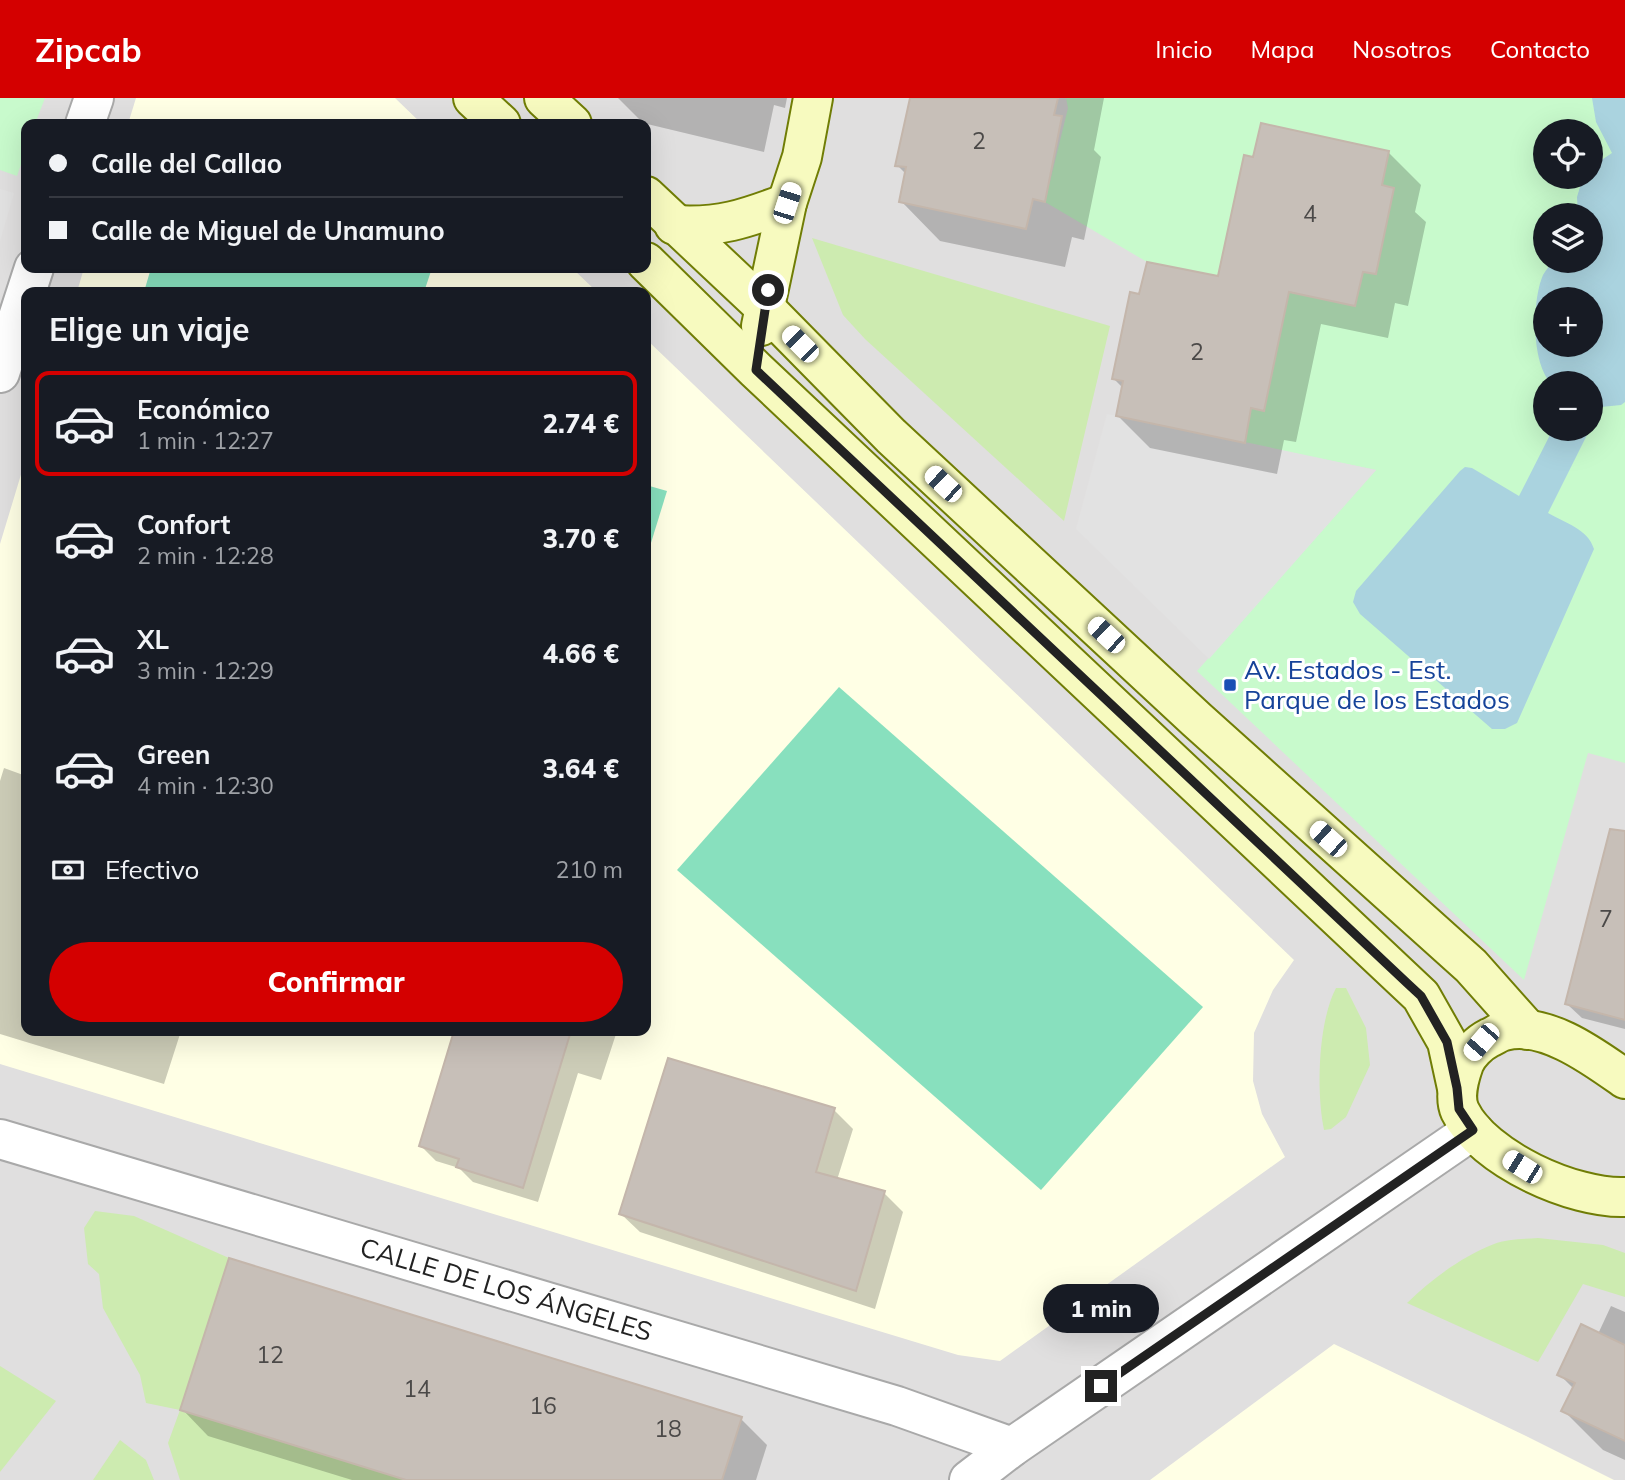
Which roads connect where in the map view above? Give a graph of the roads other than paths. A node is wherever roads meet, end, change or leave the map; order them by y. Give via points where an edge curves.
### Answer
1 (94, 98) edge
2 (473, 98) edge
3 (544, 98) edge
4 (813, 98) edge
5 (87, 119) edge
6 (496, 119) edge
7 (567, 119) edge
8 (651, 202) edge
9 (787, 203) junction
10 (674, 225) junction
11 (651, 266) edge
12 (764, 307) junction
13 (21, 308) edge
14 (756, 370) junction
15 (0, 373) edge
16 (1528, 1030) junction
17 (1625, 1079) edge
18 (1457, 1088) junction
19 (1473, 1130) junction
20 (0, 1139) edge
21 (1619, 1200) edge
22 (1012, 1447) junction
23 (969, 1480) edge

1 - 5 street
2 - 6 street
3 - 7 street
4 - 9 street via 802,157
8 - 10 street
9 - 10 street via 725,224
9 - 12 street
10 - 12 street
11 - 14 street
12 - 14 street
12 - 16 street via 891,436 1218,739 1471,965
13 - 15 street
14 - 18 street via 1421,996 1447,1042
16 - 17 street via 1562,1040
16 - 18 street via 1504,1031 1481,1042 1465,1061
18 - 19 street via 1459,1109
19 - 21 street via 1522,1167 1563,1186
19 - 22 street
20 - 22 street, CALLE DE LOS ÁNGELES via 898,1406
22 - 23 street

